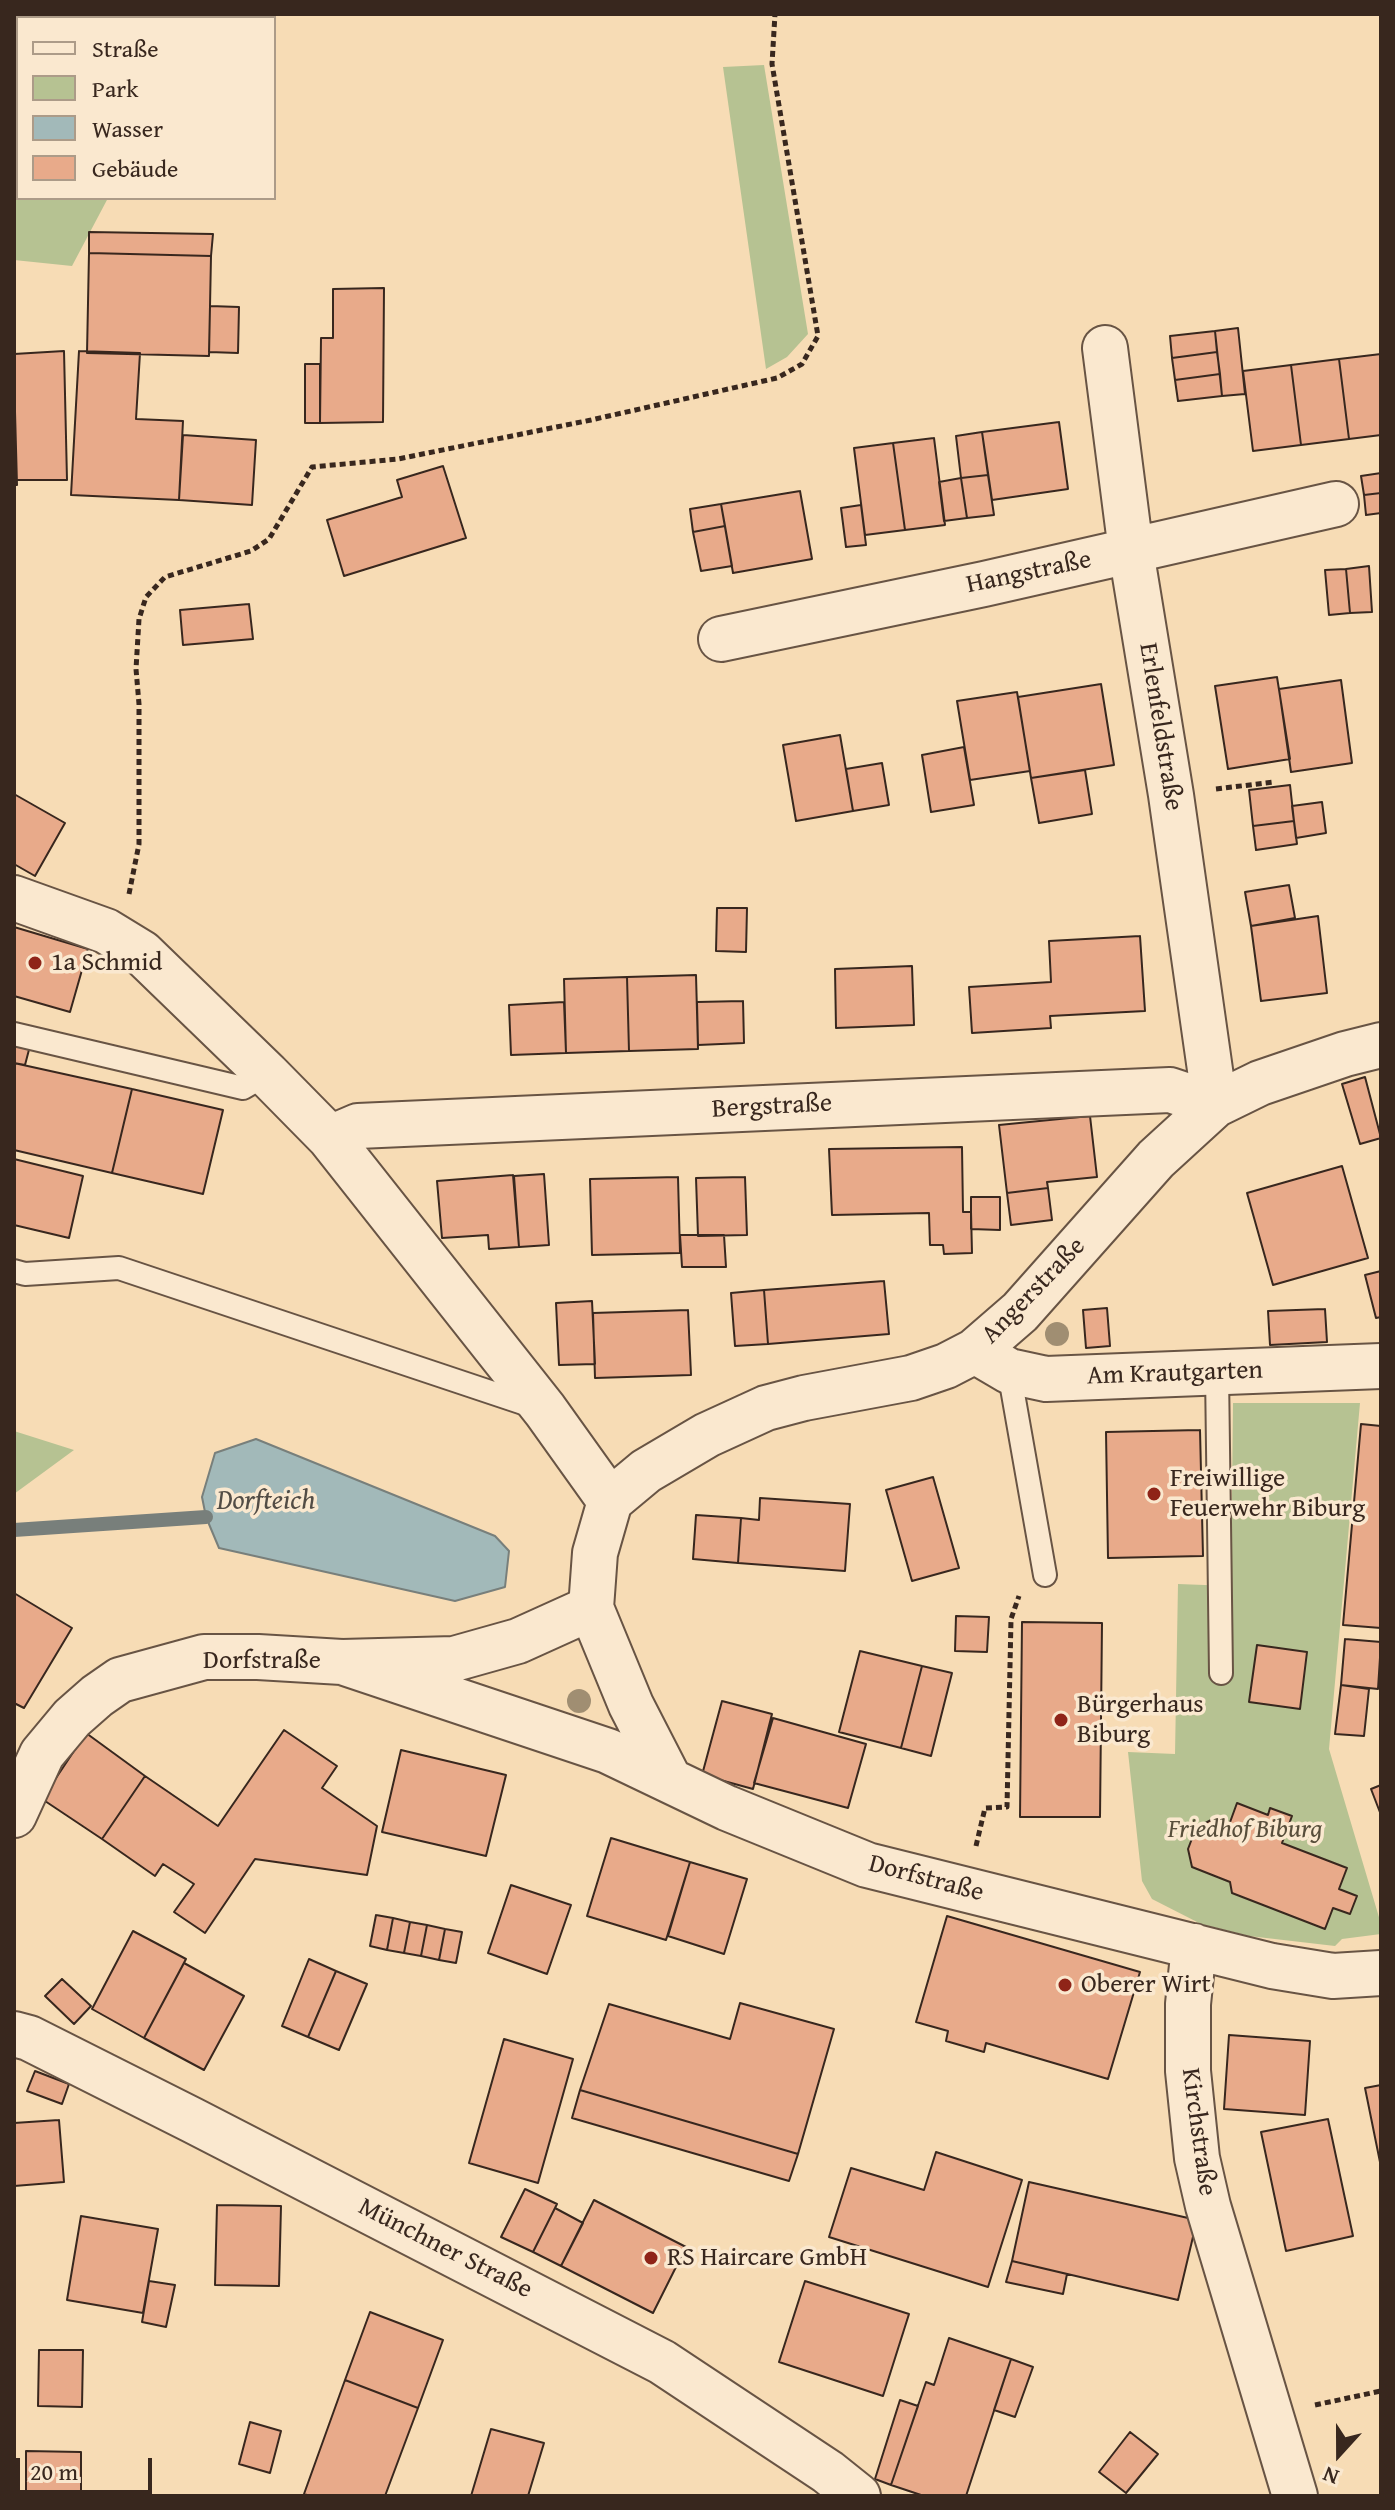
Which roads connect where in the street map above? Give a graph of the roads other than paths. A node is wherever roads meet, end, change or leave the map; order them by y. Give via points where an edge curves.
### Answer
1 (1105, 348) dead end
2 (1336, 504) dead end
3 (1131, 551) junction
4 (721, 639) dead end
5 (14, 898) edge
6 (14, 1034) edge
7 (1381, 1045) edge
8 (267, 1074) junction
9 (1215, 1105) junction
10 (330, 1138) junction
11 (14, 1271) edge
12 (992, 1361) junction
13 (1381, 1366) edge
14 (1217, 1372) junction
15 (545, 1410) junction
16 (610, 1501) junction
17 (1045, 1575) road end
18 (591, 1608) junction
19 (342, 1662) junction
20 (1221, 1673) dead end
21 (669, 1779) junction
22 (14, 1815) edge
23 (1194, 1946) junction
24 (1381, 1973) edge
25 (14, 2034) edge
26 (858, 2496) edge
27 (1295, 2496) edge

1 - 3 street, Erlenfeldstraße
2 - 3 street, Hangstraße
3 - 4 street, Hangstraße
3 - 9 street, Erlenfeldstraße
5 - 8 street via 106,931 142,953
6 - 8 lane via 243,1088
7 - 9 street, Angerstraße via 1260,1083
8 - 10 street
9 - 10 street, Bergstraße via 1170,1090 358,1126
9 - 12 street, Angerstraße via 1156,1159 1020,1312
10 - 15 street
11 - 15 lane via 119,1268
12 - 14 street, Am Krautgarten via 1046,1379
12 - 16 street, Angerstraße via 946,1366 766,1408 646,1471
12 - 17 lane
13 - 14 street, Am Krautgarten
14 - 20 lane
15 - 16 street
16 - 18 street via 595,1553
18 - 19 street, Dorfstraße via 518,1641 454,1659
18 - 21 street
19 - 21 street, Dorfstraße via 608,1751
19 - 22 street, Dorfstraße via 204,1657 120,1680 72,1718 42,1754
21 - 23 street, Dorfstraße via 867,1865
23 - 24 street via 1333,1976
23 - 27 street, Kirchstraße via 1188,2071 1197,2158
25 - 26 street, Münchner Straße via 662,2362

